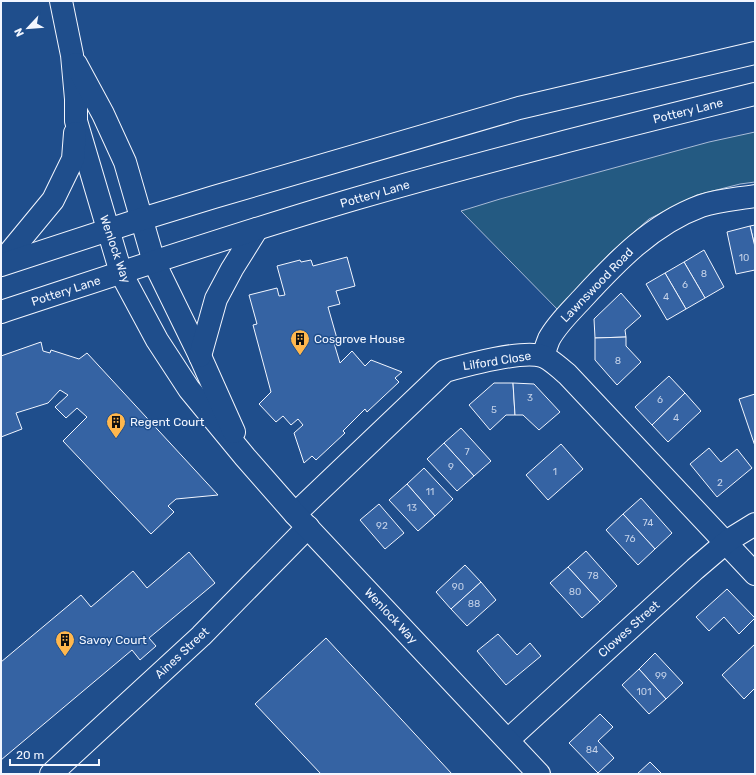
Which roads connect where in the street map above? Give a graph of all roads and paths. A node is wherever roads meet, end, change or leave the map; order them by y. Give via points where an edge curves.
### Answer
1 (61, 1) edge
2 (755, 54) edge
3 (72, 55) junction
4 (755, 94) edge
5 (76, 121) junction
6 (755, 196) edge
7 (142, 219) junction
8 (256, 228) junction
9 (108, 230) junction
10 (154, 262) junction
11 (1, 264) edge
12 (121, 273) junction
13 (1, 312) edge
14 (200, 356) junction
15 (543, 356) junction
16 (245, 457) junction
17 (302, 520) junction
18 (755, 524) edge
19 (725, 543) junction
20 (755, 574) edge
21 (508, 740) junction
22 (51, 774) edge
23 (539, 774) edge

1 - 3 main road, Wenlock Way
2 - 7 main road via 519,108
3 - 5 main road, Wenlock Way
3 - 7 main road, Wenlock Way via 125,162
4 - 8 main road, Pottery Lane via 561,142
5 - 9 main road, Wenlock Way
5 - 11 main road via 73,159 59,187 52,200
6 - 15 main road, Lawnswood Road via 702,206 642,239 612,266 562,321 549,339
7 - 9 main road
7 - 10 main road, Wenlock Way
8 - 10 main road, Pottery Lane
8 - 14 main road via 216,299
9 - 11 main road
9 - 12 main road, Wenlock Way
10 - 12 main road, Pottery Lane
10 - 14 main road, Wenlock Way
12 - 13 main road, Pottery Lane
12 - 16 main road, Wenlock Way via 157,340 189,389
14 - 16 main road, Wenlock Way
15 - 17 main road, Lilford Close via 526,354 445,371
15 - 19 main road, Lilford Close via 567,374
16 - 17 main road, Wenlock Way
17 - 21 main road, Wenlock Way
17 - 22 main road, Aines Street via 201,636
18 - 19 main road, Clowes Street
19 - 20 main road, Lilford Close
19 - 21 main road, Clowes Street
21 - 23 main road, Wenlock Way

